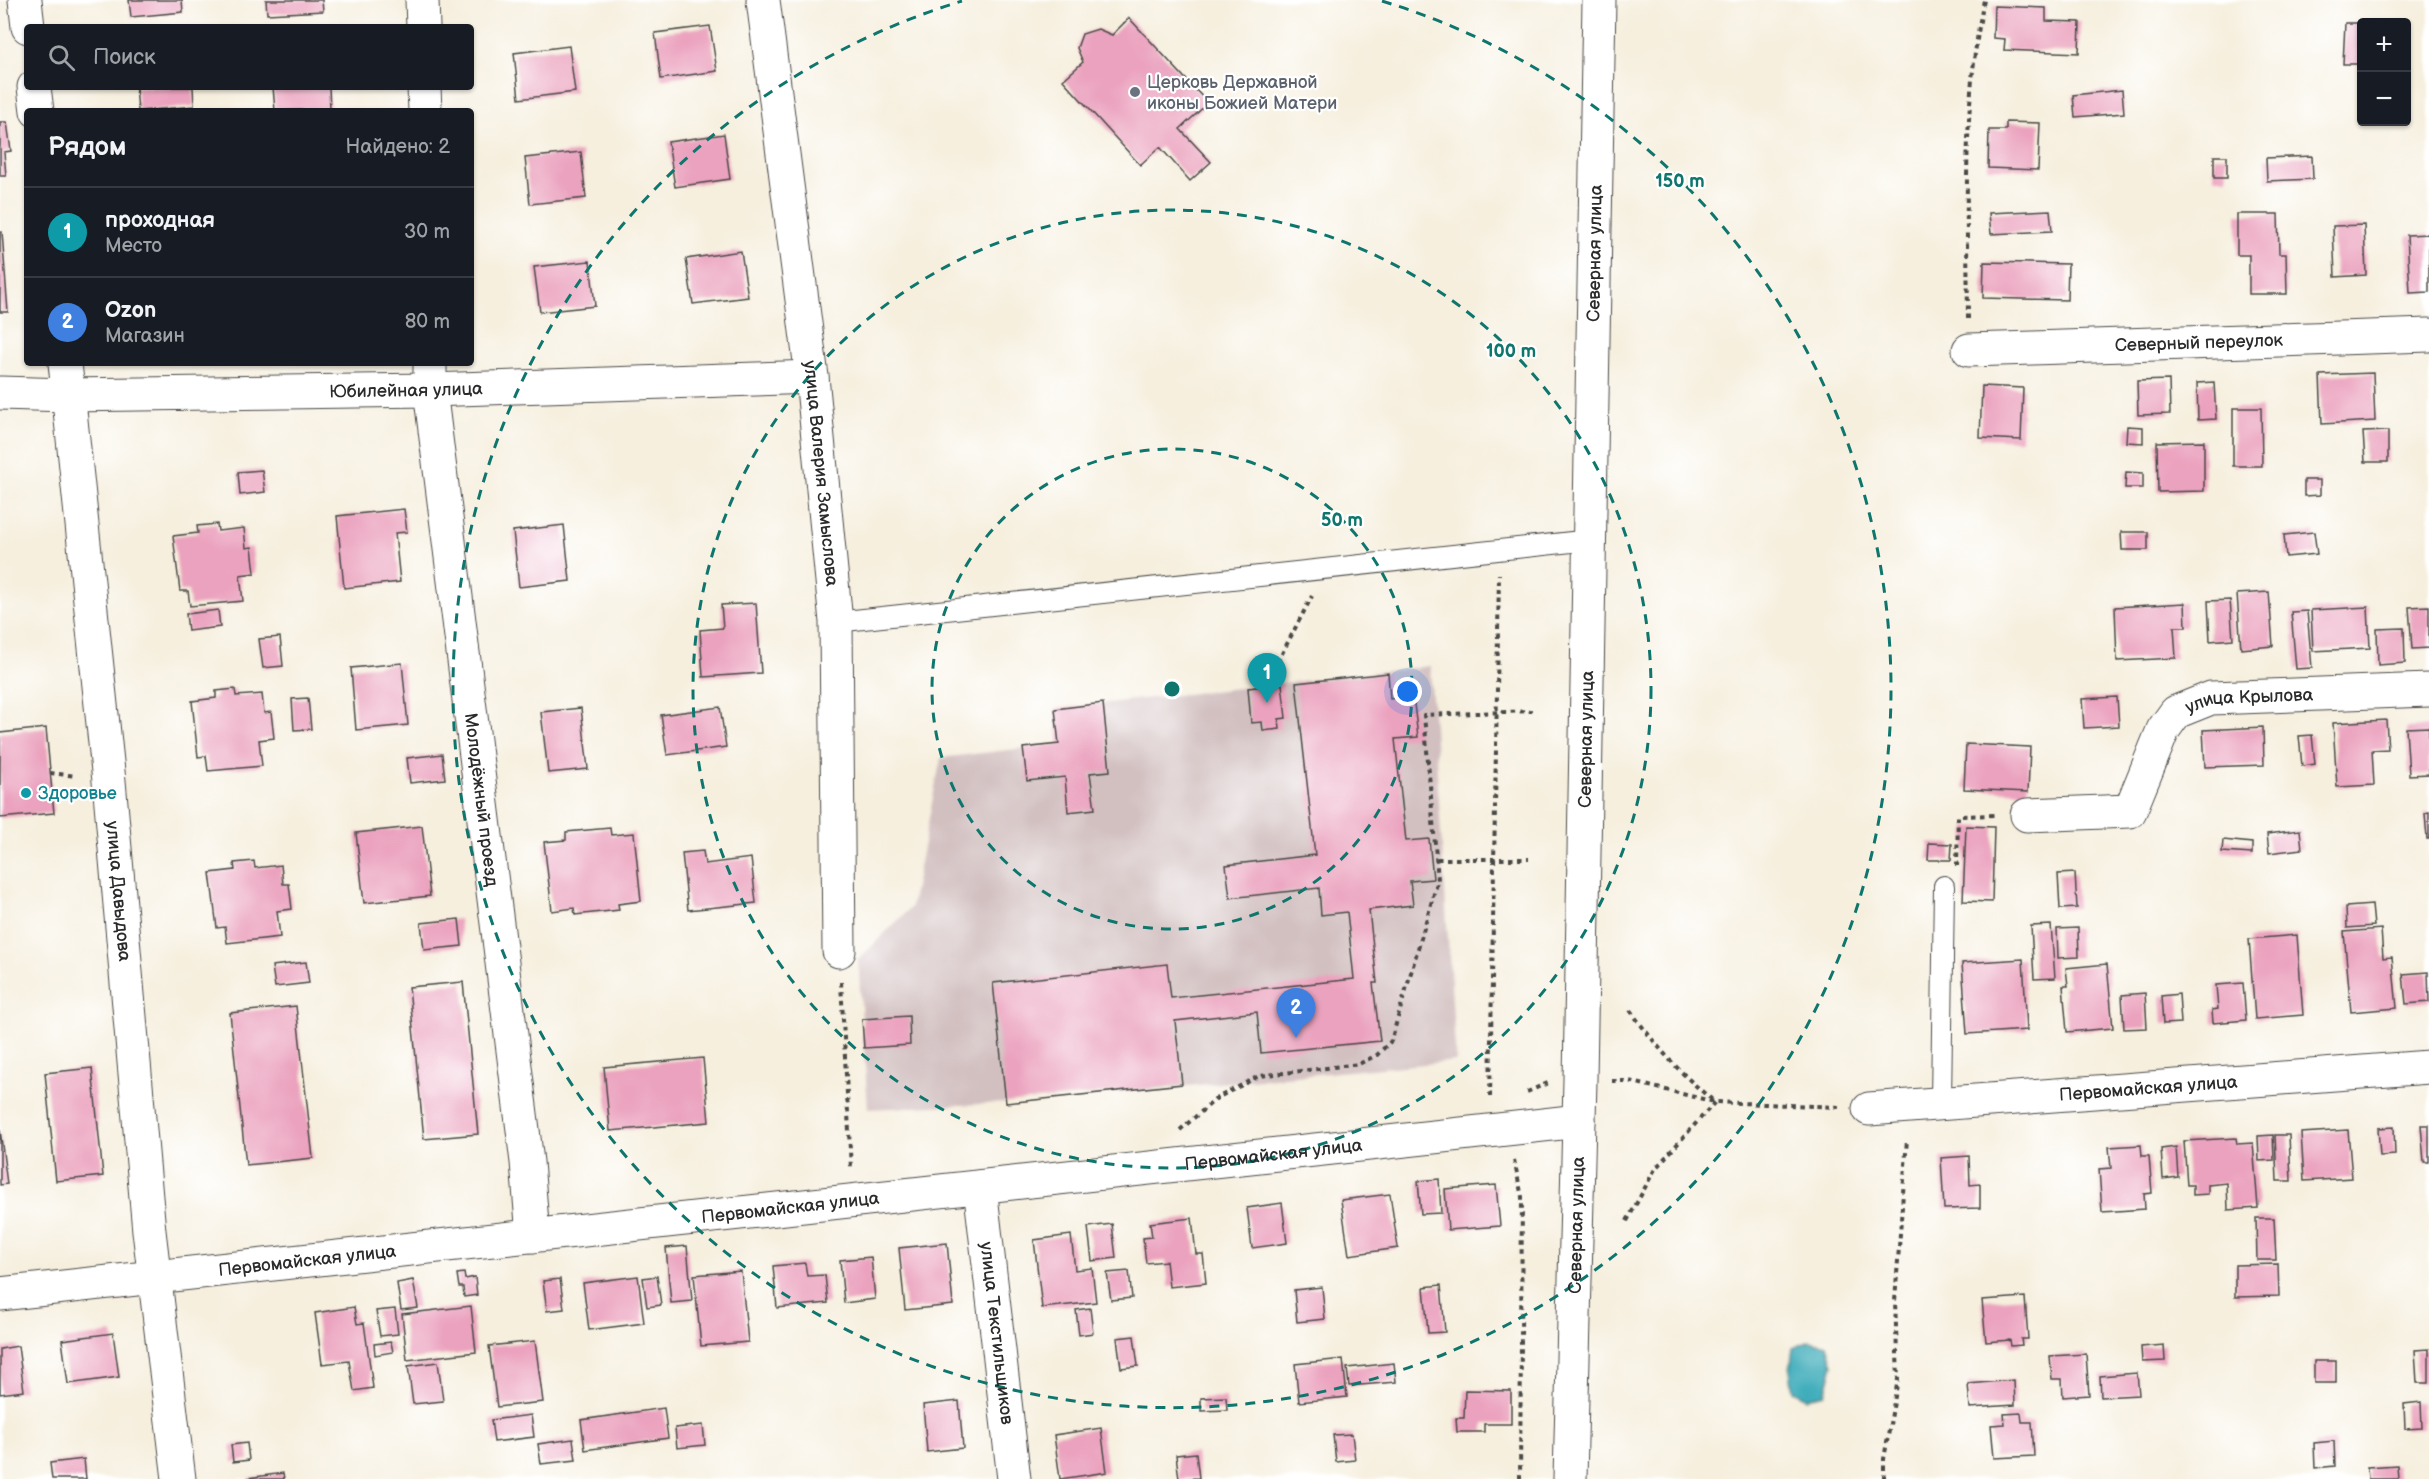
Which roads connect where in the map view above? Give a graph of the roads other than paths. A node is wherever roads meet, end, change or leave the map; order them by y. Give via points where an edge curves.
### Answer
1 (25, 0) edge
2 (422, 0) edge
3 (764, 0) edge
4 (1599, 0) edge
5 (28, 24) edge
6 (423, 24) edge
7 (34, 90) edge
8 (424, 90) edge
9 (37, 108) edge
10 (425, 108) edge
11 (2429, 335) edge
12 (1968, 350) road end
13 (65, 366) edge
14 (430, 376) edge
15 (812, 377) junction
16 (0, 393) edge
17 (68, 395) junction
18 (1590, 540) junction
19 (836, 622) junction
20 (2429, 690) edge
21 (2027, 815) road end
22 (1944, 886) road end
23 (839, 951) road end
24 (2429, 1067) edge
25 (1925, 1105) junction
26 (1869, 1109) road end
27 (1580, 1121) junction
28 (980, 1186) junction
29 (533, 1236) junction
30 (154, 1277) junction
31 (0, 1294) edge
32 (179, 1479) edge
33 (1014, 1479) edge
34 (1570, 1479) edge

1 - 5 street
2 - 6 street
3 - 15 street, улица Валерия Замыслова
4 - 18 street, Северная улица
7 - 9 street
8 - 10 street
11 - 12 street, Северный переулок
13 - 17 street, улица Давыдова
14 - 15 street, Юбилейная улица
14 - 17 street, Юбилейная улица
14 - 29 street, Молодёжный проезд
15 - 19 street, улица Валерия Замыслова
16 - 17 street, Юбилейная улица
17 - 30 street, улица Давыдова via 109,781
18 - 19 lane
18 - 27 street, Северная улица
19 - 23 street, улица Валерия Замыслова
20 - 21 street, улица Крылова via 2211,698 2176,712 2169,721 2130,811
22 - 25 lane
24 - 25 street, Первомайская улица
25 - 26 street, Первомайская улица
27 - 28 street, Первомайская улица
27 - 34 street, Северная улица
28 - 29 street, Первомайская улица
28 - 33 street, улица Текстильщиков
29 - 30 street, Первомайская улица
30 - 31 street, Первомайская улица
30 - 32 street, улица Давыдова

